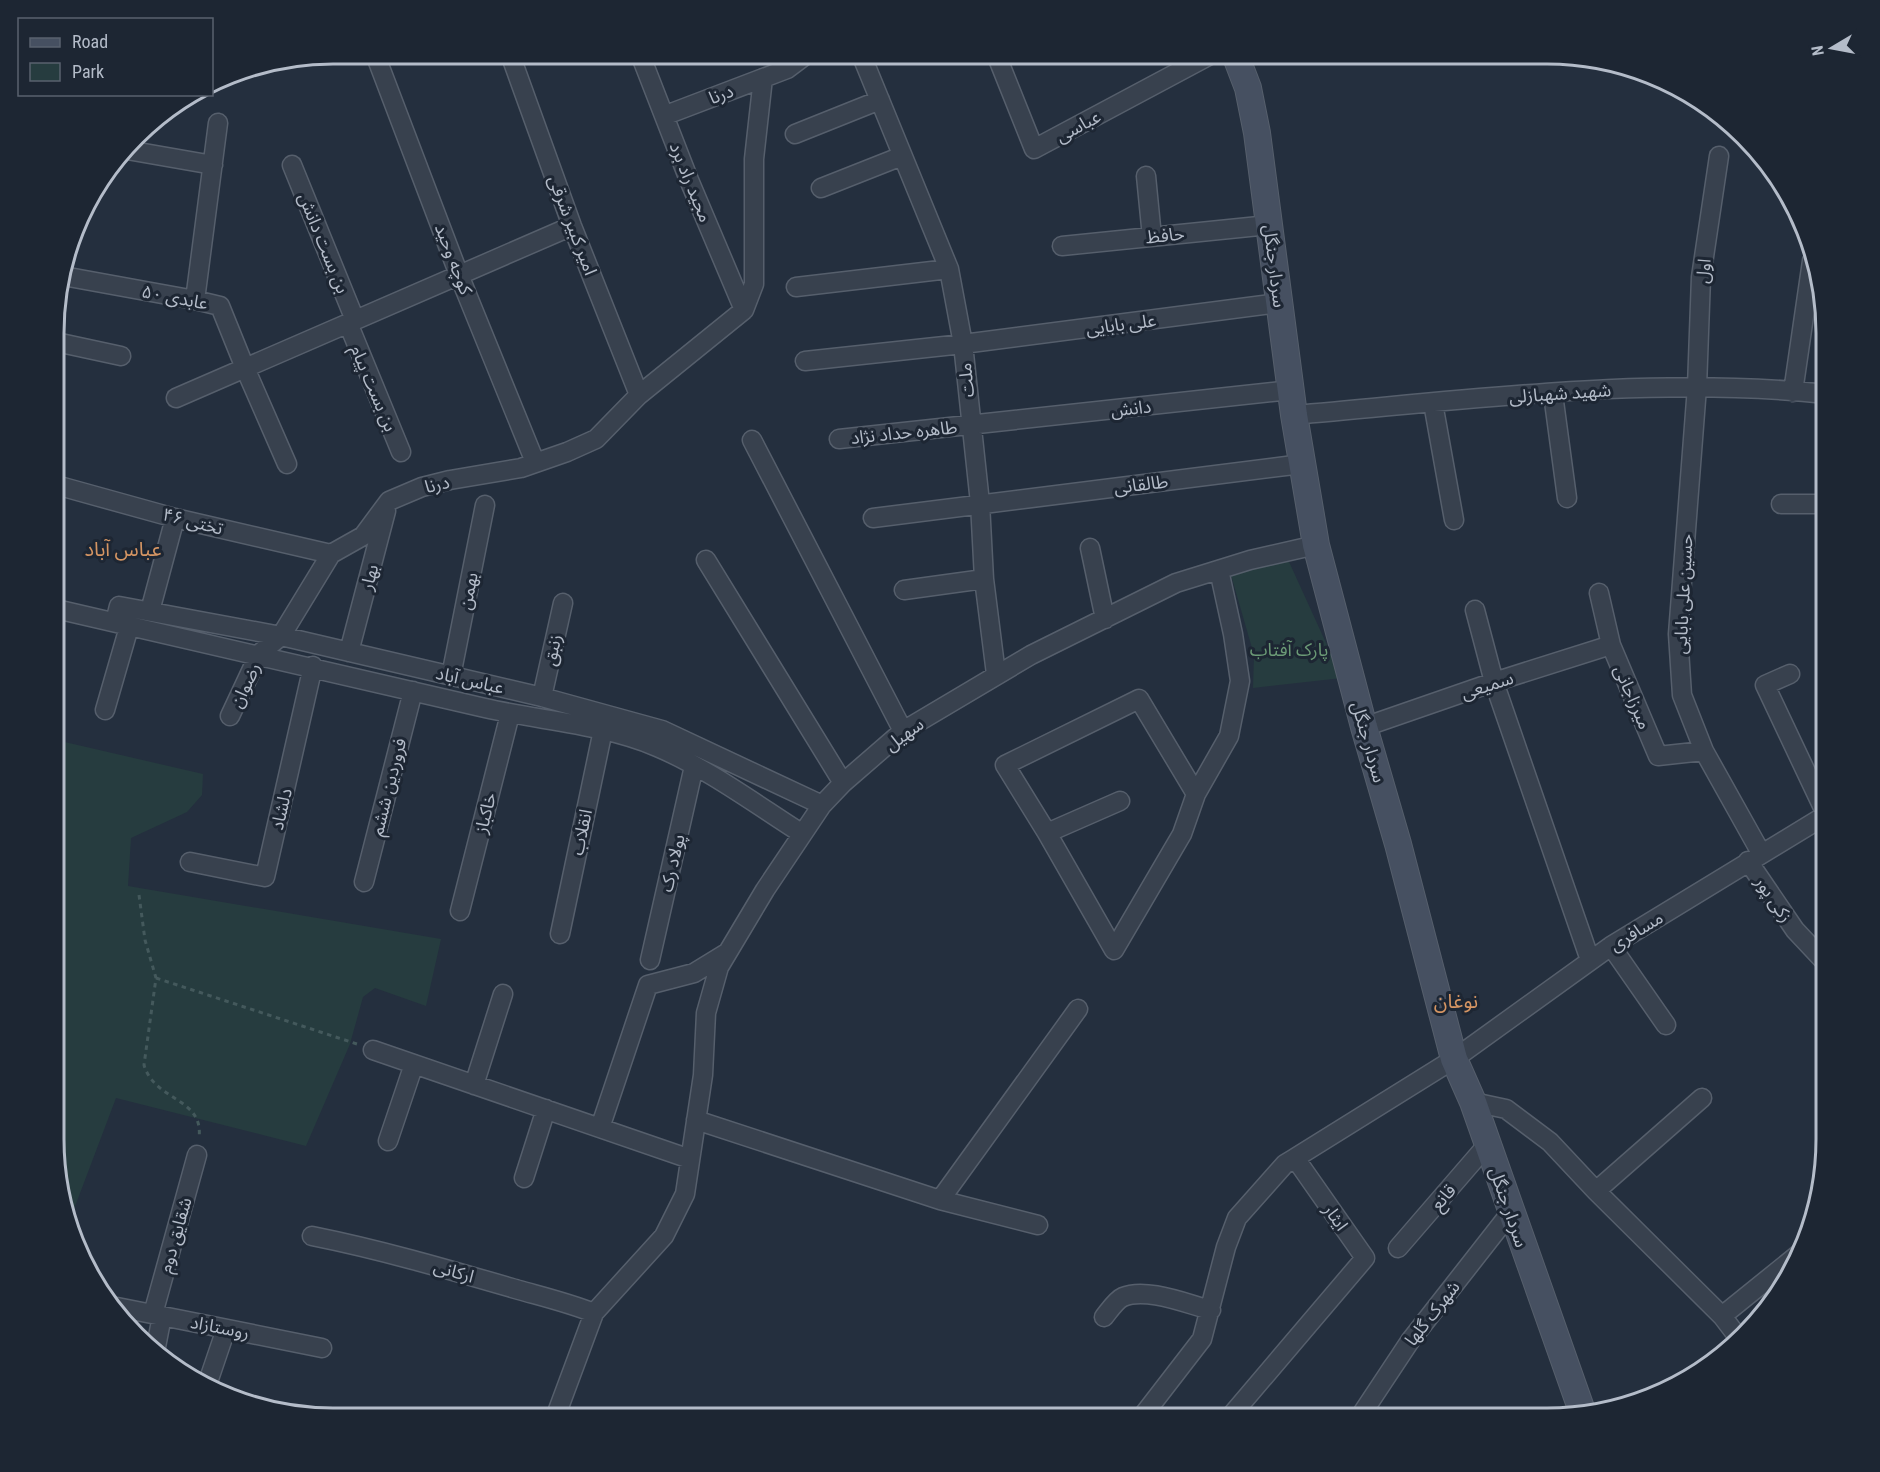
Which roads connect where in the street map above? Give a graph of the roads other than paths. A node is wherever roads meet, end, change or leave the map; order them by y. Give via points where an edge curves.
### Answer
1 (379, 64) edge
2 (514, 64) edge
3 (644, 64) edge
4 (781, 64) edge
5 (865, 64) edge
6 (1000, 64) edge
7 (1193, 64) edge
8 (1239, 64) edge
9 (763, 78) junction
10 (880, 100) junction
11 (666, 116) junction
12 (218, 123) dead end
13 (795, 134) dead end
14 (135, 151) edge
15 (902, 156) junction
16 (1719, 156) dead end
17 (213, 165) junction
18 (292, 165) dead end
19 (1146, 176) dead end
20 (821, 189) dead end
21 (1269, 225) junction
22 (572, 226) junction
23 (1152, 237) junction
24 (1062, 246) dead end
25 (949, 269) junction
26 (459, 275) junction
27 (71, 277) edge
28 (1809, 279) edge
29 (796, 287) dead end
30 (195, 300) junction
31 (1279, 303) junction
32 (744, 310) junction
33 (351, 322) junction
34 (64, 344) edge
35 (963, 344) junction
36 (121, 356) dead end
37 (805, 362) dead end
38 (245, 368) junction
39 (1697, 387) junction
40 (1793, 392) junction
41 (1816, 393) edge
42 (1553, 394) junction
43 (639, 395) junction
44 (176, 398) dead end
45 (1293, 403) junction
46 (1433, 403) junction
47 (970, 425) junction
48 (752, 440) dead end
49 (838, 440) dead end
50 (401, 452) dead end
51 (535, 462) junction
52 (286, 464) dead end
53 (1302, 464) junction
54 (64, 487) edge
55 (1567, 498) dead end
56 (389, 501) junction
57 (980, 503) junction
58 (1781, 504) dead end
59 (1816, 504) edge
60 (485, 505) dead end
61 (175, 518) junction
62 (873, 518) dead end
63 (1454, 520) dead end
64 (1316, 545) junction
65 (1089, 548) dead end
66 (331, 554) junction
67 (706, 560) dead end
68 (1219, 570) junction
69 (984, 579) junction
70 (904, 590) dead end
71 (1599, 593) dead end
72 (563, 603) dead end
73 (1475, 610) dead end
74 (64, 611) edge
75 (150, 611) junction
76 (1105, 619) junction
77 (122, 624) junction
78 (281, 636) junction
79 (1611, 645) junction
80 (349, 652) junction
81 (259, 654) junction
82 (313, 666) junction
83 (996, 674) junction
84 (1790, 674) dead end
85 (451, 676) junction
86 (1494, 682) junction
87 (413, 691) junction
88 (542, 697) junction
89 (105, 710) dead end
90 (510, 714) junction
91 (230, 716) dead end
92 (1364, 727) junction
93 (603, 730) junction
94 (903, 731) junction
95 (1704, 751) junction
96 (694, 766) junction
97 (843, 783) junction
98 (1816, 793) edge
99 (1196, 794) junction
100 (1120, 801) dead end
101 (822, 805) junction
102 (1816, 820) edge
103 (801, 833) junction
104 (1047, 833) junction
105 (1754, 857) junction
106 (190, 862) dead end
107 (364, 882) dead end
108 (460, 911) dead end
109 (560, 934) dead end
110 (1611, 946) junction
111 (1816, 952) edge
112 (725, 954) junction
113 (650, 960) dead end
114 (1590, 960) junction
115 (503, 994) dead end
116 (1078, 1009) dead end
117 (1666, 1025) dead end
118 (373, 1050) road end
119 (1455, 1059) junction
120 (414, 1064) junction
121 (474, 1085) junction
122 (1702, 1098) dead end
123 (1473, 1102) junction
124 (546, 1109) junction
125 (696, 1120) junction
126 (600, 1128) junction
127 (388, 1141) dead end
128 (1488, 1145) junction
129 (197, 1155) road end
130 (1295, 1158) junction
131 (690, 1159) junction
132 (524, 1178) dead end
133 (1596, 1191) junction
134 (940, 1200) junction
135 (1511, 1212) junction
136 (1038, 1225) dead end
137 (312, 1236) dead end
138 (1398, 1248) dead end
139 (1784, 1266) edge
140 (125, 1309) edge
141 (1211, 1310) junction
142 (594, 1313) junction
143 (157, 1315) junction
144 (1722, 1316) junction
145 (1104, 1317) dead end
146 (226, 1329) junction
147 (1734, 1332) edge
148 (155, 1340) edge
149 (322, 1348) dead end
150 (210, 1378) edge
151 (1580, 1405) edge
152 (559, 1408) edge
153 (1149, 1408) edge
154 (1238, 1408) edge
155 (1366, 1408) edge

1 - 26 street, کوچه وحید
2 - 22 street, امیر کبیر شرقی
3 - 11 street, مجید راد برد
4 - 9 street, درنا
5 - 10 street, ملت
6 - 7 street, عباسی via 1034,149
8 - 21 main road, سردار جنگل via 1257,133
9 - 11 street, درنا
9 - 32 street via 754,159 754,284
10 - 13 street
10 - 15 street, ملت
11 - 32 street, مجید راد برد
12 - 17 street
14 - 17 street
15 - 20 street
15 - 25 street, ملت
16 - 39 street, اول via 1701,277
17 - 30 street
18 - 33 street, بن بست دانش
19 - 23 street
21 - 23 street, حافظ
21 - 31 main road, سردار جنگل
22 - 26 street
22 - 43 street, امیر کبیر شرقی
23 - 24 street, حافظ
25 - 29 street
25 - 35 street, ملت
26 - 33 street
26 - 51 street, کوچه وحید
27 - 30 street, عابدی ۵۰
28 - 40 street
30 - 38 street, عابدی ۵۰ via 220,306
31 - 35 street, علی بابایی
31 - 45 main road, سردار جنگل
32 - 43 street, درنا
33 - 38 street
33 - 50 street, بن بست پیام
34 - 36 street
35 - 37 street, علی بابایی
35 - 47 street, ملت
38 - 44 street
38 - 52 street
39 - 40 street, شهید شهبازلی
39 - 42 street, شهید شهبازلی
39 - 95 street, حسین علی بابایی via 1678,634 1682,695
40 - 41 street, شهید شهبازلی
42 - 46 street, شهید شهبازلی
42 - 55 street
43 - 51 street, درنا via 596,439
45 - 46 street, شهید شهبازلی
45 - 47 street, دانش
45 - 53 main road, سردار جنگل
46 - 63 street
47 - 49 street, طاهره حداد نژاد
47 - 57 street, ملت
48 - 94 street
51 - 56 street, درنا via 422,487
53 - 57 street, طالقانی
53 - 64 main road, سردار جنگل
54 - 61 street, تختی ۴۶
56 - 66 street via 363,536
56 - 80 street, بهار
57 - 62 street, طالقانی
57 - 69 street, ملت
58 - 59 street
60 - 85 street, بهمن
61 - 66 street, تختی ۴۶
61 - 75 street
64 - 68 street, سهیل
64 - 92 main road, سردار جنگل
65 - 76 street
66 - 78 street
67 - 97 street
68 - 76 street, سهیل via 1176,583
68 - 99 street via 1240,681 1229,736
69 - 70 street
69 - 83 street, ملت
71 - 79 street, میرزاجانی
72 - 88 street, زنبق
73 - 86 street
74 - 77 street, عباس آباد
75 - 77 street, عباس آباد via 119,606
75 - 78 street, عباس آباد
76 - 83 street, سهیل
77 - 81 street, عباس آباد
77 - 89 street
78 - 80 street, عباس آباد
78 - 81 street
79 - 86 street, سمیعی
79 - 95 street, میرزاجانی via 1658,756
80 - 85 street, عباس آباد
81 - 82 street, عباس آباد
81 - 91 street, رضوان
82 - 87 street, عباس آباد
82 - 106 street, دلشاد via 265,877
83 - 94 street, سهیل
84 - 98 street via 1765,686
85 - 88 street, عباس آباد
86 - 92 street, سمیعی
86 - 114 street
87 - 90 street, عباس آباد
87 - 107 street, فروردین ششم
88 - 101 street, عباس آباد via 662,730
90 - 93 street, عباس آباد
90 - 108 street, خاکباز
92 - 119 main road, سردار جنگل
93 - 96 street, عباس آباد via 657,747
93 - 109 street, انقلاب
94 - 97 street, سهیل
95 - 105 street, حسین علی بابایی
96 - 103 street, عباس آباد
96 - 113 street, پولاد رک
97 - 101 street, سهیل
99 - 104 street via 1182,834 1113,950
99 - 104 street via 1139,699 1005,765
100 - 104 street
101 - 103 street, سهیل
102 - 105 street, مسافری
103 - 112 street, سهیل
105 - 110 street, مسافری
105 - 111 street, زکی پور via 1795,930
110 - 114 street, مسافری
110 - 117 street
112 - 125 street, سهیل via 706,1013
112 - 126 street via 694,973 648,986
114 - 119 street, مسافری
115 - 121 street
116 - 134 street
118 - 120 street
119 - 123 main road, سردار جنگل
119 - 130 street
120 - 121 street
120 - 127 street
121 - 124 street
122 - 133 street
123 - 128 main road, سردار جنگل
123 - 133 street via 1506,1109 1550,1142
124 - 126 street
124 - 132 street
125 - 131 street, سهیل
125 - 134 street
126 - 131 street
128 - 135 main road, سردار جنگل
128 - 138 street, قانع
129 - 143 street, شقایق دوم
130 - 141 street via 1285,1164 1237,1218
130 - 154 street, ایثار via 1365,1258
131 - 142 street, سهیل via 685,1194 664,1236
133 - 144 street
134 - 136 street
135 - 151 main road, سردار جنگل
135 - 155 street, شهرک گلها via 1410,1341
137 - 142 street, ارکانی via 465,1273
139 - 144 street
140 - 143 street, روستازاد
141 - 145 street via 1135,1294 1121,1297
141 - 153 street via 1202,1339
142 - 152 street
143 - 146 street, روستازاد
143 - 148 street, شقایق دوم
144 - 147 street
146 - 149 street, روستازاد
146 - 150 street

